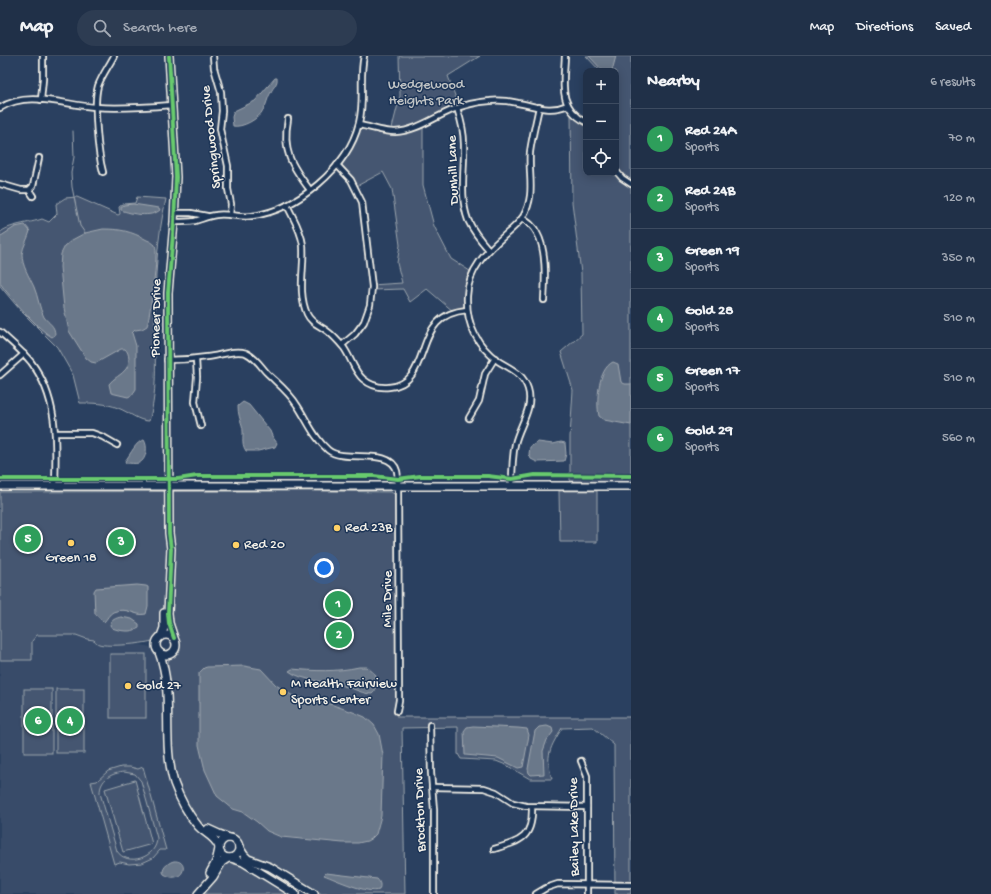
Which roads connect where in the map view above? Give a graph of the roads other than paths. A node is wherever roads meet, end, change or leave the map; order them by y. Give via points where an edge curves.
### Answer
1 (43, 56) edge
2 (114, 56) edge
3 (169, 56) edge
4 (213, 56) edge
5 (364, 56) edge
6 (565, 56) edge
7 (41, 100) junction
8 (172, 105) junction
9 (568, 105) junction
10 (96, 107) junction
11 (539, 107) junction
12 (0, 108) edge
13 (457, 108) junction
14 (288, 119) dead end
15 (583, 120) edge
16 (359, 124) junction
17 (39, 158) dead end
18 (338, 166) junction
19 (103, 172) dead end
20 (619, 174) edge
21 (0, 184) edge
22 (631, 184) edge
23 (29, 190) junction
24 (310, 190) junction
25 (33, 196) dead end
26 (287, 205) junction
27 (174, 213) junction
28 (230, 215) junction
29 (207, 216) junction
30 (522, 218) junction
31 (174, 222) junction
32 (489, 250) junction
33 (544, 300) dead end
34 (467, 310) junction
35 (0, 332) edge
36 (342, 345) junction
37 (24, 354) junction
38 (495, 358) junction
39 (196, 359) junction
40 (168, 360) junction
41 (0, 375) edge
42 (469, 418) dead end
43 (201, 426) dead end
44 (55, 433) junction
45 (117, 445) dead end
46 (0, 486) edge
47 (55, 486) junction
48 (169, 486) junction
49 (398, 486) junction
50 (512, 486) junction
51 (631, 486) edge
52 (169, 533) junction
53 (161, 636) junction
54 (174, 638) junction
55 (159, 652) junction
56 (172, 654) junction
57 (167, 685) junction
58 (397, 711) dead end
59 (430, 725) dead end
60 (581, 761) dead end
61 (432, 787) junction
62 (532, 807) junction
63 (587, 807) junction
64 (192, 817) junction
65 (229, 838) junction
66 (239, 847) junction
67 (219, 848) junction
68 (494, 850) dead end
69 (229, 858) junction
70 (587, 884) junction
71 (631, 885) edge
72 (200, 891) edge
73 (295, 894) edge
74 (314, 894) edge
75 (434, 894) edge
76 (536, 894) edge
77 (587, 894) edge

1 - 7 street
2 - 10 street via 99,85
3 - 8 street, Pioneer Drive
4 - 28 street, Springwood Drive via 221,92 220,129 228,166
5 - 16 street via 363,105
6 - 9 street via 563,80
7 - 10 street
7 - 12 street via 16,100
8 - 10 street
8 - 27 street, Pioneer Drive via 176,177
9 - 11 street via 554,109
9 - 15 street via 575,115
10 - 19 street
11 - 13 street via 499,101 474,103
11 - 30 street via 530,154 531,194
13 - 16 street via 419,126 396,132
13 - 32 street, Dunhill Lane via 464,134 465,208 473,230
14 - 24 street via 285,138 287,152
16 - 18 street
17 - 23 street
18 - 24 street
18 - 36 street via 351,180 362,202 372,287 370,305 364,322
20 - 22 street
21 - 23 street
23 - 25 street
24 - 26 street
26 - 28 street via 253,216
26 - 36 street via 302,242 301,289 306,312 312,322
27 - 29 street
27 - 31 street, Pioneer Drive
28 - 29 street
29 - 31 street via 189,222
30 - 32 street
30 - 33 street via 533,226 541,241
31 - 40 street, Pioneer Drive via 168,294
32 - 34 street via 477,264 470,279
34 - 36 street via 454,312 438,321 430,332 413,373 403,382 391,387 368,383
34 - 38 street via 474,334
35 - 37 street
37 - 41 street
37 - 44 street via 45,388 53,414
38 - 42 street via 485,374 479,401
38 - 50 street via 518,373 526,384 529,395 527,412 515,445
39 - 40 street, Mile Drive
39 - 43 street via 195,402
39 - 49 street, Mile Drive via 237,352 250,356 292,397 317,438 329,450 339,455 385,458 396,468
40 - 48 street, Pioneer Drive
44 - 45 street via 92,433
44 - 47 street
46 - 47 street
47 - 48 street
48 - 49 street
48 - 52 street, Pioneer Drive
49 - 50 street
49 - 58 street, Mile Drive
50 - 51 street
52 - 53 street, Pioneer Drive via 166,549 164,628
52 - 54 street, Pioneer Drive via 169,616
53 - 54 street
53 - 55 street via 156,644
54 - 56 street via 176,647
55 - 56 street via 165,655
55 - 57 street
56 - 57 street via 168,661
57 - 64 street via 170,767 174,784
59 - 61 street, Brockton Drive
60 - 63 street, Bailey Lake Drive via 586,774
61 - 62 street via 484,788 515,804
61 - 75 street, Brockton Drive
62 - 63 street
62 - 68 street via 532,824 526,834 513,843
63 - 70 street, Bailey Lake Drive
64 - 65 street via 212,831
64 - 67 street via 198,826 214,838
65 - 66 street via 236,840
65 - 67 street via 223,840
66 - 69 street via 237,855
66 - 74 street via 248,859 270,867
67 - 69 street via 222,856
67 - 72 street via 216,862
69 - 72 street via 222,862
69 - 73 street via 240,861
70 - 71 street
70 - 76 street via 555,885
70 - 77 street, Bailey Lake Drive

